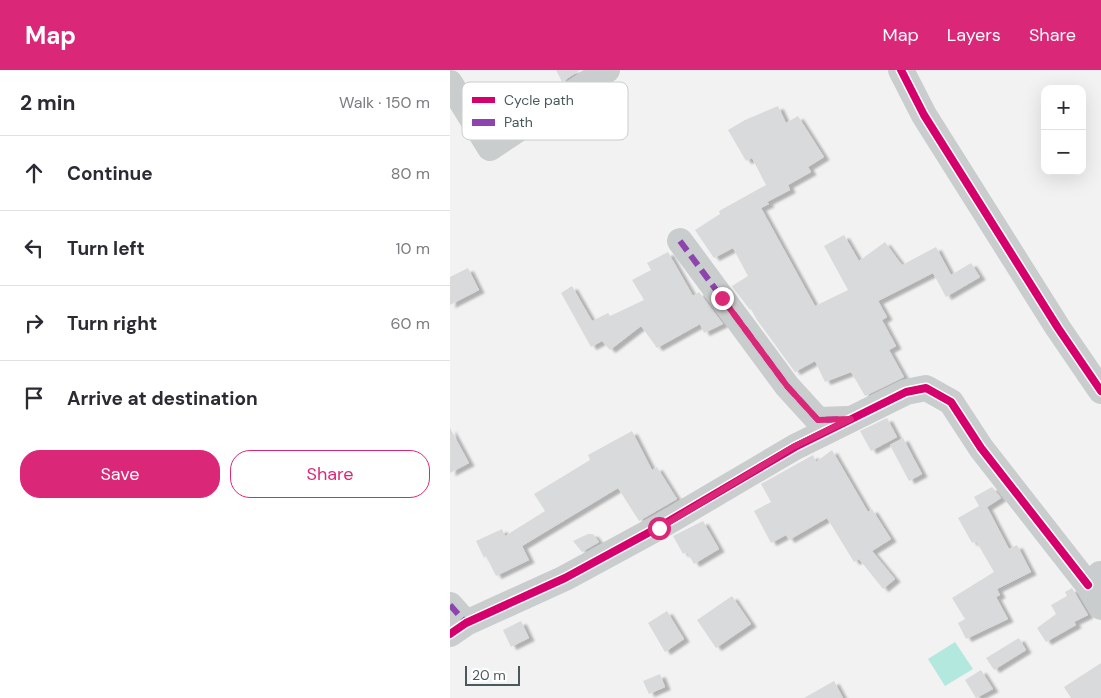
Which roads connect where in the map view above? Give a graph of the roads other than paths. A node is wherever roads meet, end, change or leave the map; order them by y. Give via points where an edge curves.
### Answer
1 (607, 70) edge
2 (901, 70) edge
3 (450, 82) edge
4 (589, 82) edge
5 (462, 102) edge
6 (485, 140) edge
7 (502, 140) edge
8 (680, 241) dead end
9 (1101, 391) edge
10 (851, 419) junction
11 (1094, 579) edge
12 (1101, 606) edge
13 (455, 621) edge

1 - 4 street
2 - 9 street via 924,115
3 - 5 street
6 - 7 street via 490,148
8 - 10 street via 787,386 818,420
10 - 11 street via 906,392 926,388 951,402 981,448
10 - 13 street via 795,446 659,528 565,578
11 - 12 street

